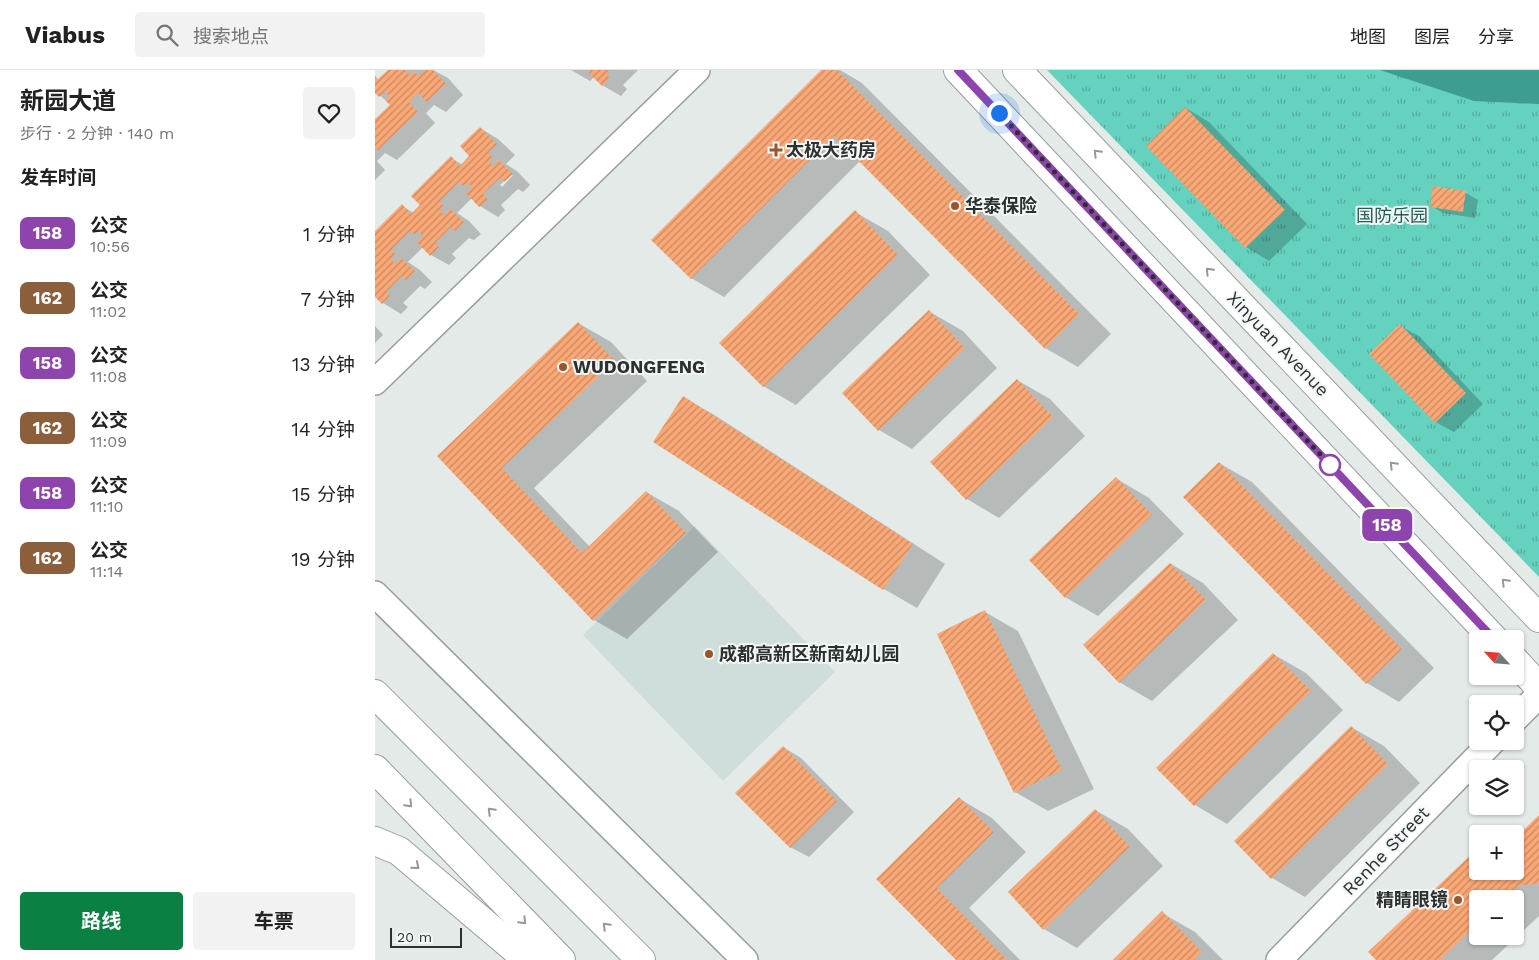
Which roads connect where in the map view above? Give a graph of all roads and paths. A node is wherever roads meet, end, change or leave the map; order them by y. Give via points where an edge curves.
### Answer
1 (697, 70) edge
2 (958, 70) edge
3 (1017, 70) edge
4 (375, 382) edge
5 (375, 594) edge
6 (1539, 618) edge
7 (1486, 630) edge
8 (1524, 671) edge
9 (1539, 687) edge
10 (375, 694) edge
11 (1539, 695) edge
12 (1524, 710) edge
13 (1484, 750) edge
14 (375, 769) edge
15 (375, 841) edge
16 (528, 960) edge
17 (561, 960) edge
18 (641, 960) edge
19 (745, 960) edge
20 (1279, 960) edge

1 - 4 street
2 - 7 main road
6 -> 3 main road, Xinyuan Avenue
5 - 19 street
8 - 9 main road
18 -> 10 main road
11 - 12 street
13 - 20 street, Renhe Street
14 -> 17 main road
15 -> 16 main road via 399,851

